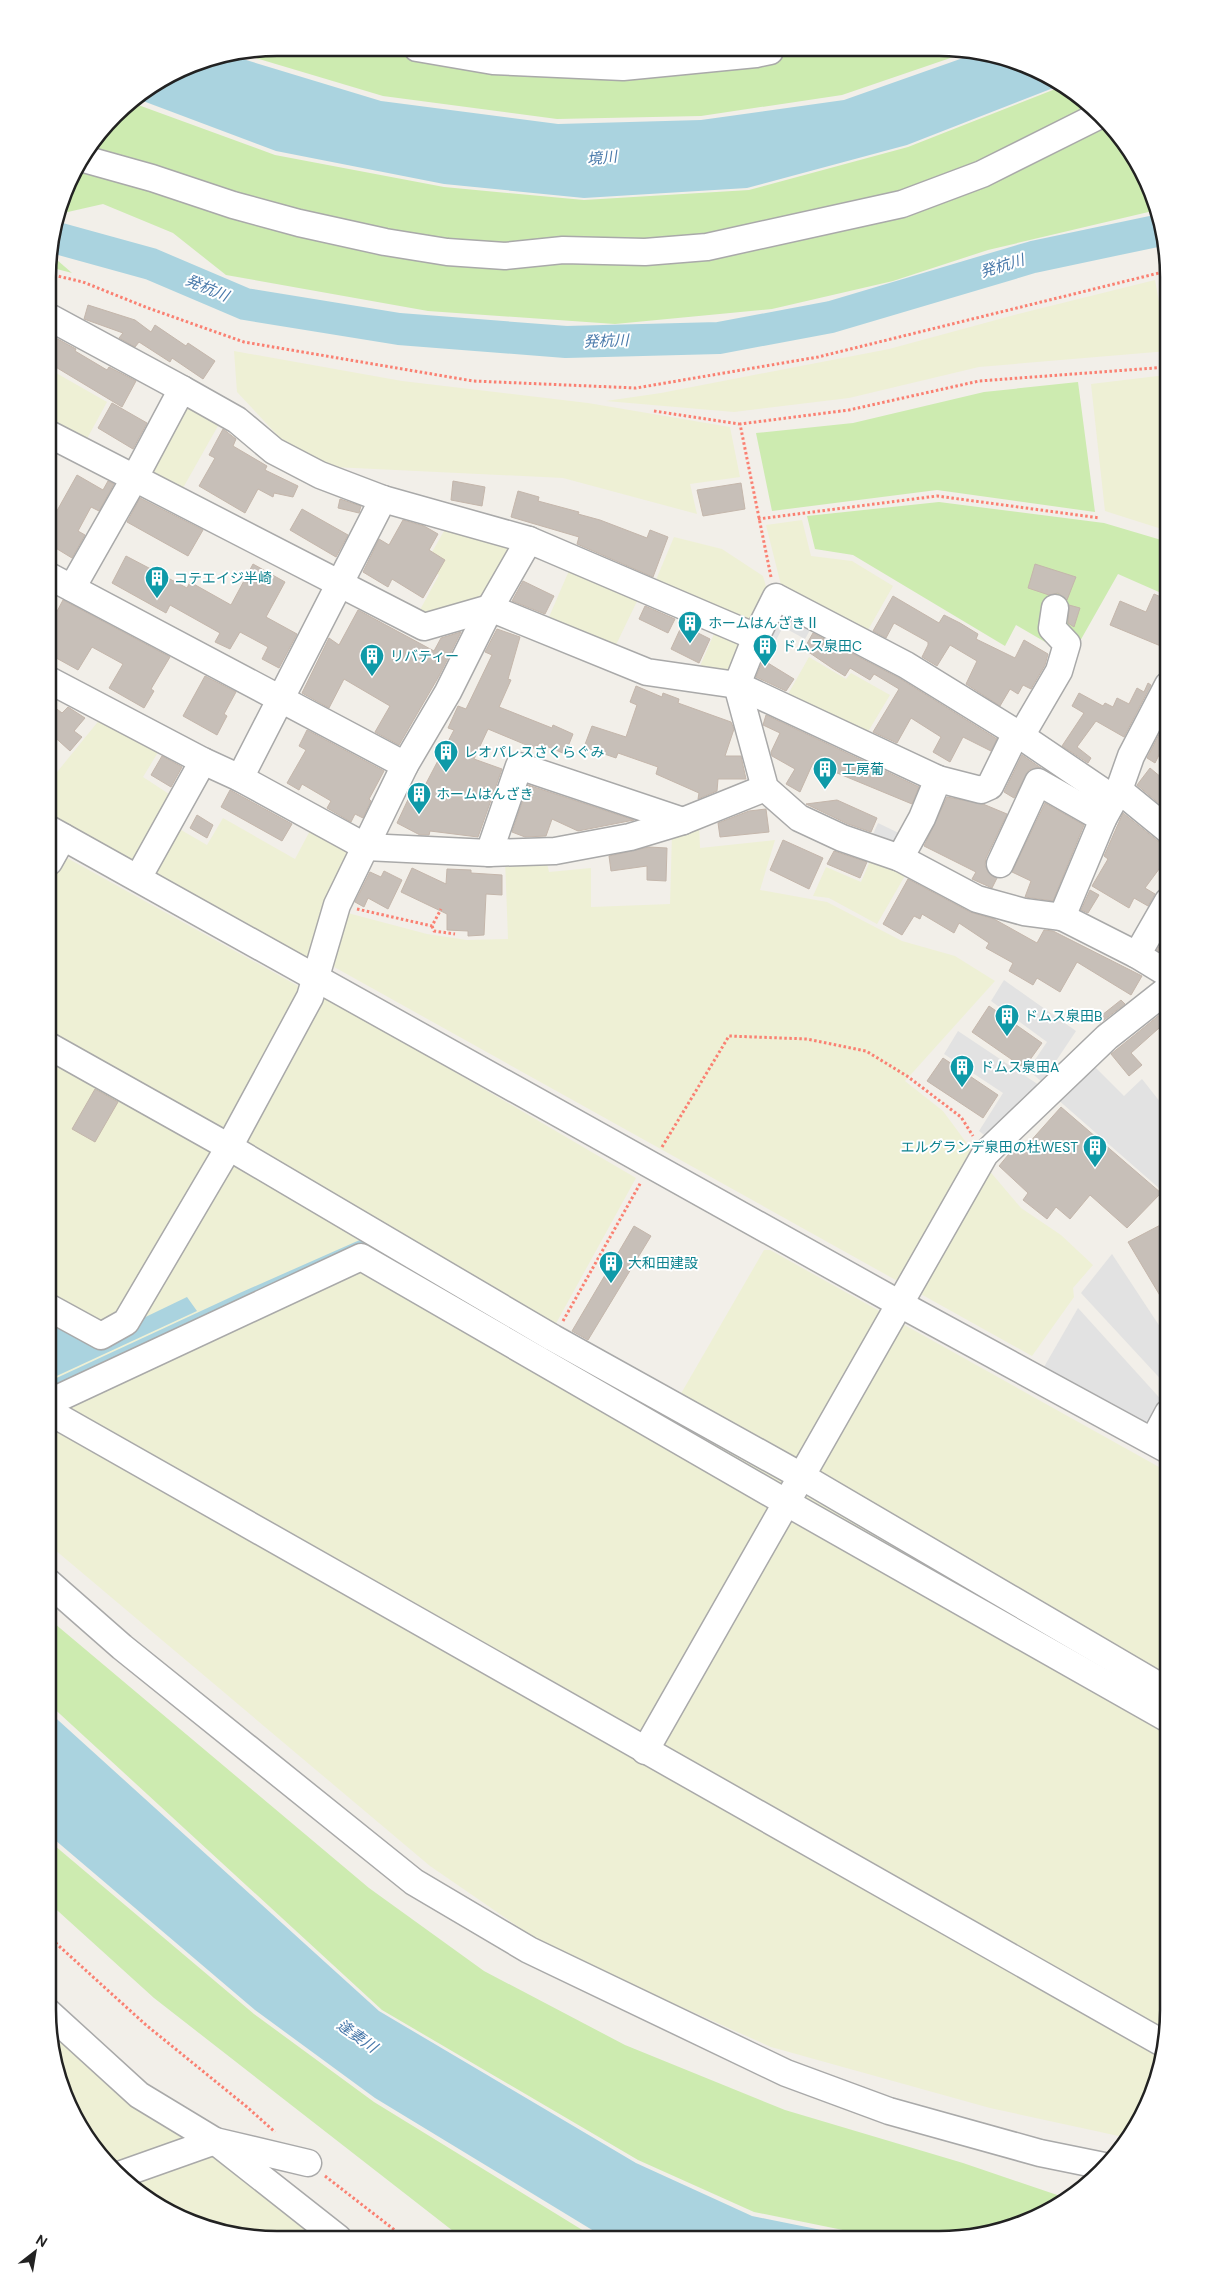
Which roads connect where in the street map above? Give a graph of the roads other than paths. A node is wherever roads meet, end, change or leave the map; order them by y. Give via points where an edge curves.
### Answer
1 (464, 56) edge
2 (736, 56) edge
3 (1093, 119) edge
4 (90, 160) edge
5 (56, 321) edge
6 (182, 389) junction
7 (56, 438) edge
8 (134, 478) junction
9 (383, 499) junction
10 (529, 540) junction
11 (56, 580) edge
12 (340, 584) junction
13 (72, 588) junction
14 (490, 608) junction
15 (1055, 608) dead end
16 (756, 637) junction
17 (56, 684) edge
18 (737, 685) junction
19 (281, 698) junction
20 (1160, 700) edge
21 (1019, 734) junction
22 (203, 761) junction
23 (405, 764) junction
24 (240, 778) junction
25 (938, 779) junction
26 (765, 788) junction
27 (1112, 803) junction
28 (683, 821) junction
29 (1160, 821) edge
30 (56, 833) edge
31 (366, 847) junction
32 (489, 853) junction
33 (900, 858) junction
34 (1000, 864) dead end
35 (138, 878) junction
36 (1160, 915) edge
37 (1062, 917) junction
38 (1137, 955) junction
39 (1160, 969) edge
40 (316, 979) junction
41 (1160, 995) edge
42 (56, 1050) edge
43 (230, 1147) junction
44 (385, 1240) junction
45 (371, 1263) junction
46 (900, 1304) junction
47 (56, 1311) edge
48 (56, 1399) edge
49 (56, 1416) edge
50 (1160, 1446) edge
51 (803, 1477) junction
52 (788, 1503) junction
53 (56, 1589) edge
54 (1160, 1686) edge
55 (1160, 1714) edge
56 (645, 1751) junction
57 (57, 2020) edge
58 (1158, 2040) edge
59 (215, 2141) junction
60 (308, 2163) road end
61 (1097, 2164) edge
62 (127, 2172) edge
63 (329, 2231) edge

1 - 2 street via 493,61 623,67
3 - 4 street via 982,174 902,204 707,246 645,252 563,250 505,256 447,252 385,242 242,208
5 - 6 street
6 - 8 street
6 - 9 street via 237,420 274,451 320,475
7 - 8 street
8 - 12 street
8 - 13 street
9 - 10 street
9 - 12 street
10 - 14 street
10 - 16 street
11 - 13 street
12 - 14 street via 424,627
12 - 19 street
13 - 19 street
14 - 18 street via 647,672
14 - 23 street via 448,692
15 - 21 street via 1052,628 1067,644 1059,671
16 - 18 street
16 - 21 street via 773,587
17 - 22 street
18 - 25 street
18 - 26 street
19 - 23 street
19 - 24 street
20 - 27 street via 1131,756
21 - 25 street via 990,786 981,790
21 - 27 street
22 - 24 street
22 - 35 street
23 - 31 street
24 - 31 street
25 - 33 street
26 - 28 street
26 - 33 street via 799,818 842,838
27 - 29 street
27 - 34 street via 1038,782
27 - 37 street
28 - 32 street via 630,837 556,852
28 - 32 street via 519,766
30 - 35 street
31 - 32 street
31 - 40 street via 337,905
33 - 37 street via 978,899 1024,912
35 - 40 street
36 - 38 street
37 - 38 street
38 - 39 street
40 - 43 street via 310,997
40 - 46 street
41 - 46 street via 1107,1037 985,1154
42 - 43 street
43 - 44 street
43 - 47 street via 126,1322 100,1336
44 - 45 street
44 - 51 street
45 - 48 street via 361,1257
45 - 52 street
46 - 50 street
46 - 51 street
49 - 56 street
51 - 52 street
51 - 54 street
52 - 55 street
52 - 56 street
53 - 61 street via 122,1647 414,1882 529,1950 786,2072 889,2112 1040,2153
56 - 58 street
57 - 59 street via 139,2095
59 - 60 street
59 - 62 street
59 - 63 street

